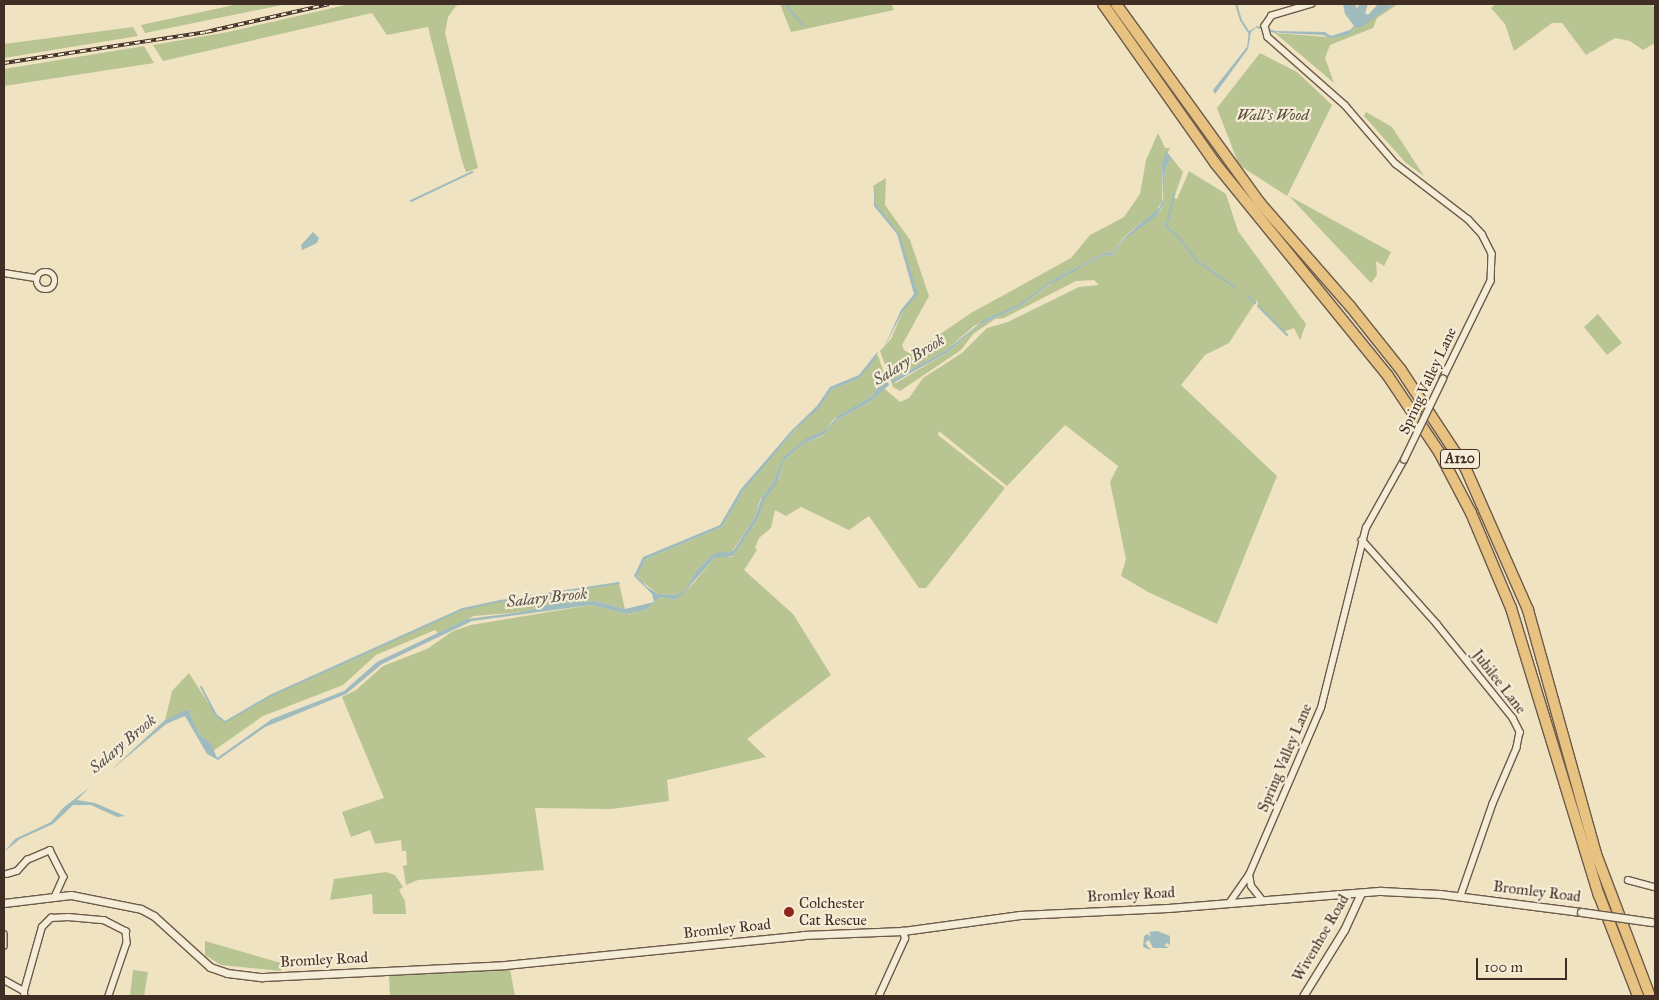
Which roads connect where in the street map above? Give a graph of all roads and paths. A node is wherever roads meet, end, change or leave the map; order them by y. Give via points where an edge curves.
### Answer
1 (1103, 4) edge
2 (1116, 4) edge
3 (1312, 4) edge
4 (4, 273) edge
5 (37, 278) dead end
6 (1362, 540) junction
7 (7, 874) dead end
8 (1249, 874) junction
9 (1628, 880) dead end
10 (1655, 887) edge
11 (1361, 893) junction
12 (56, 896) junction
13 (1461, 896) junction
14 (1261, 899) junction
15 (1230, 902) junction
16 (4, 903) edge
17 (1653, 922) edge
18 (903, 931) junction
19 (4, 934) edge
20 (4, 946) edge
21 (4, 982) edge
22 (25, 994) edge
23 (109, 996) edge
24 (879, 996) edge
25 (1303, 996) edge
26 (1638, 996) edge
27 (1650, 996) edge

1 - 26 highway, A120 via 1260,221 1388,376 1443,461 1475,521 1511,608 1599,895
2 - 27 highway, A120 via 1260,203 1401,370 1465,468 1528,610 1596,854
3 - 6 street, Spring Valley Lane, bridge via 1272,16 1265,26 1268,37 1344,103 1396,164 1468,219 1482,234 1492,254 1492,277
4 - 5 street
6 - 8 street, Spring Valley Lane via 1321,708
6 - 13 street, Jubilee Lane via 1437,624 1513,718 1520,732 1517,748 1493,804
7 - 12 street via 50,850 64,877
8 - 14 street via 1250,884
8 - 15 street, Spring Valley Lane
9 - 10 street
11 - 13 street, Bromley Road
11 - 14 street, Bromley Road
11 - 25 street, Wivenhoe Road via 1344,930
12 - 16 street, Bromley Road
12 - 18 street, Bromley Road via 87,897 142,909 210,967 227,973 262,977 504,965 803,935
13 - 17 street, Bromley Road, bridge
14 - 15 street, Bromley Road
15 - 18 street, Bromley Road via 1020,915
18 - 24 street via 905,940
19 - 20 street
21 - 22 street
22 - 23 street via 42,927 51,918 68,917 104,920 126,931 127,943

